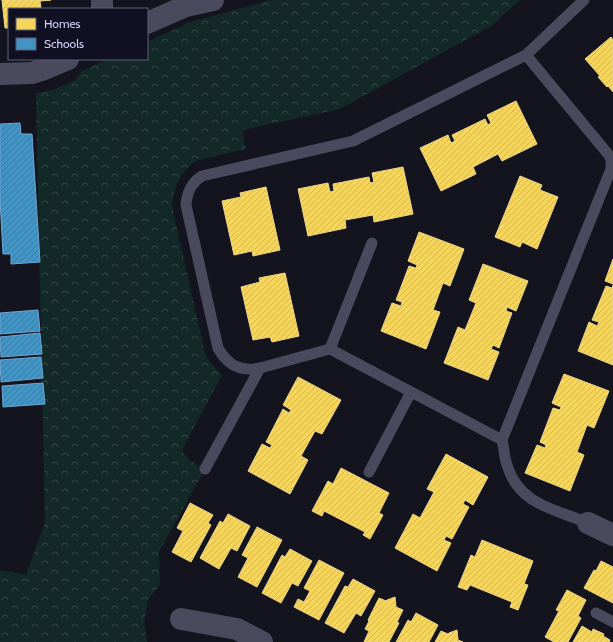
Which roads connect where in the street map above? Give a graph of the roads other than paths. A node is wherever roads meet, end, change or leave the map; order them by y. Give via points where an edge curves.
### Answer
1 (213, 0) edge
2 (584, 0) edge
3 (148, 23) edge
4 (526, 55) junction
5 (66, 60) edge
6 (0, 74) edge
7 (372, 243) dead end
8 (330, 349) junction
9 (260, 368) junction
10 (411, 392) junction
11 (502, 440) junction
12 (205, 469) dead end
13 (370, 472) dead end
14 (588, 523) joint
15 (613, 535) edge
16 (596, 613) dead end
17 (181, 619) dead end
18 (613, 622) edge
19 (262, 642) edge

1 - 3 street via 186,6
2 - 4 lane
4 - 9 lane via 353,141 202,176 195,181 186,205 218,348 228,362 250,370
4 - 11 lane via 608,154 611,169
5 - 6 street via 32,73
7 - 8 lane
8 - 9 lane
8 - 10 lane
9 - 12 lane
10 - 11 lane
10 - 13 lane
11 - 14 lane via 512,478 520,490 542,506
14 - 15 street
16 - 18 lane
17 - 19 street via 236,629

